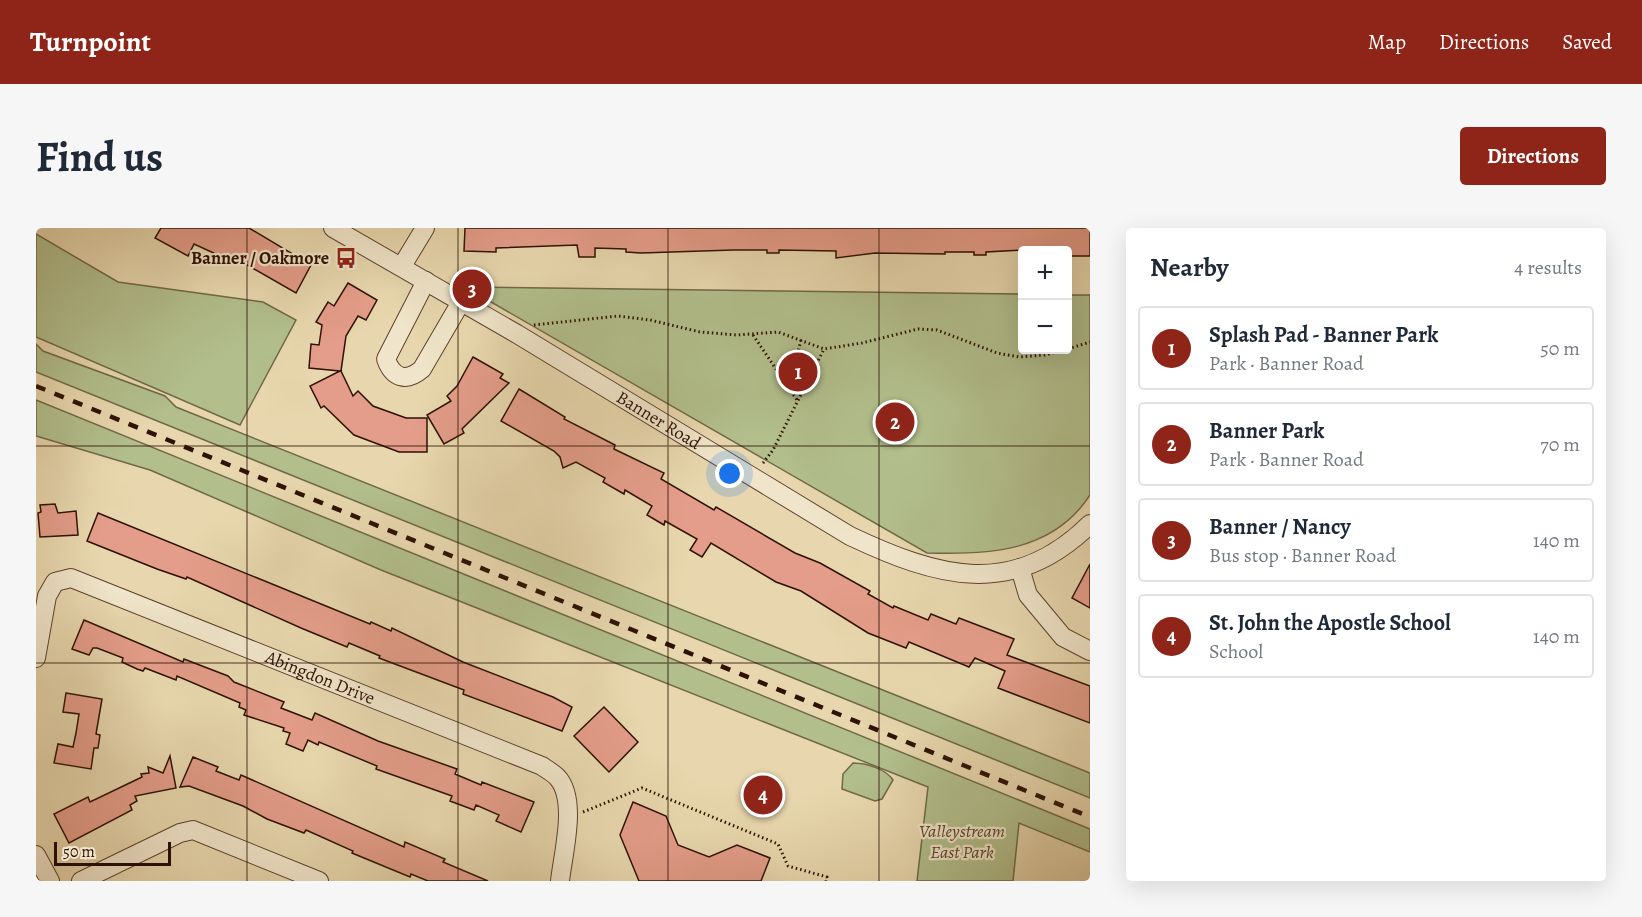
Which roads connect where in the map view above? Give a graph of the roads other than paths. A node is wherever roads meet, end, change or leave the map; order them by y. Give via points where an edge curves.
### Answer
1 (333, 228) edge
2 (425, 228) edge
3 (402, 266) junction
4 (426, 282) junction
5 (461, 302) junction
6 (1090, 524) edge
7 (1020, 568) junction
8 (1090, 651) edge
9 (36, 658) edge
10 (36, 855) edge
11 (51, 881) edge
12 (81, 881) edge
13 (319, 881) edge
14 (560, 881) edge

1 - 3 street, Banner Road
2 - 3 street
3 - 4 street, Banner Road
4 - 5 street, Banner Road
4 - 5 street via 386,359 395,375 413,377 422,369
5 - 7 street, Banner Road via 850,536 897,558 946,573 994,574
6 - 7 street, Banner Road via 1074,540 1036,564
7 - 8 street via 1028,594 1063,637
9 - 14 street, Abingdon Drive via 47,597 55,582 71,578 542,766 557,777 566,792 568,809
10 - 11 street
12 - 13 street via 193,830

